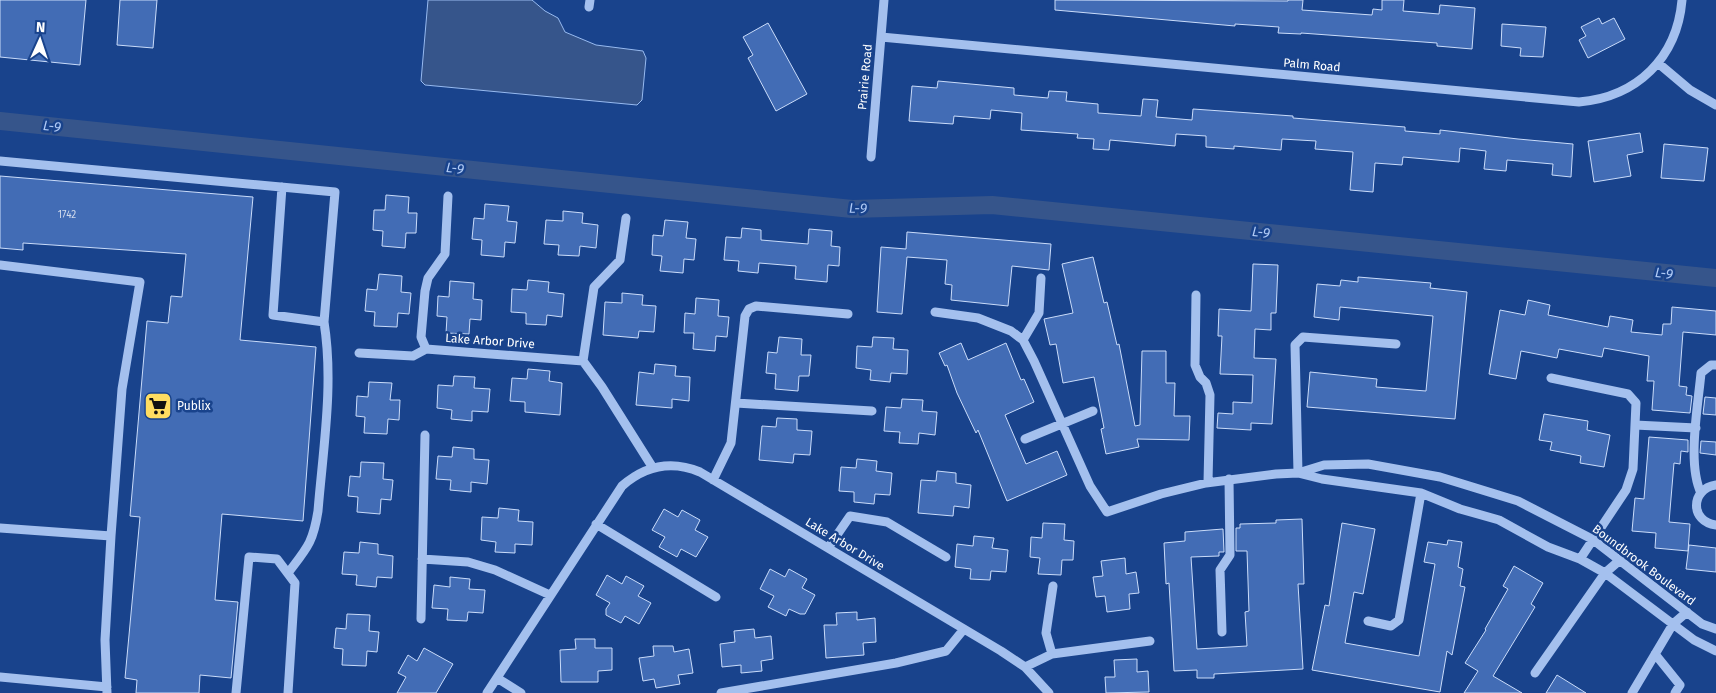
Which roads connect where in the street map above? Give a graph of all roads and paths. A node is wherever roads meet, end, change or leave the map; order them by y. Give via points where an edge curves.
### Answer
1 (884, 0) edge
2 (1682, 0) edge
3 (881, 37) junction
4 (1658, 63) junction
5 (1716, 105) edge
6 (871, 157) dead end
7 (0, 161) edge
8 (282, 187) junction
9 (448, 196) dead end
10 (626, 218) dead end
11 (0, 265) edge
12 (1041, 278) dead end
13 (1196, 295) dead end
14 (935, 312) dead end
15 (848, 314) dead end
16 (324, 322) junction
17 (1023, 340) junction
18 (1396, 344) dead end
19 (426, 349) junction
20 (359, 353) dead end
21 (583, 361) junction
22 (1716, 365) edge
23 (1551, 378) dead end
24 (736, 402) junction
25 (872, 411) dead end
26 (1093, 411) dead end
27 (1062, 424) junction
28 (1635, 425) junction
29 (1696, 428) junction
30 (425, 435) dead end
31 (1025, 439) dead end
32 (653, 468) junction
33 (1298, 473) junction
34 (1229, 479) junction
35 (713, 480) junction
36 (1208, 482) junction
37 (1716, 485) edge
38 (1421, 493) junction
39 (1701, 493) junction
40 (596, 524) junction
41 (1716, 525) edge
42 (0, 528) edge
43 (110, 536) junction
44 (1592, 539) junction
45 (828, 548) junction
46 (946, 557) dead end
47 (1580, 559) junction
48 (422, 560) junction
49 (1620, 560) junction
50 (288, 573) junction
51 (1605, 573) junction
52 (1052, 586) dead end
53 (550, 595) junction
54 (716, 597) dead end
55 (1687, 612) junction
56 (421, 619) dead end
57 (1368, 621) dead end
58 (1673, 624) junction
59 (964, 629) junction
60 (1716, 629) edge
61 (1222, 632) dead end
62 (1150, 641) dead end
63 (1716, 651) edge
64 (1052, 654) junction
65 (1655, 654) junction
66 (1025, 668) junction
67 (1535, 672) dead end
68 (0, 677) edge
69 (497, 678) junction
70 (107, 690) edge
71 (236, 693) edge
72 (288, 693) edge
73 (487, 693) edge
74 (521, 693) edge
75 (721, 693) edge
76 (1049, 693) edge
77 (1632, 693) edge
78 (1675, 693) edge

1 - 3 street, Prairie Road
2 - 4 street, Palm Road via 1672,42
3 - 4 street, Palm Road via 1572,102 1616,94 1638,82
3 - 6 street, Prairie Road
4 - 5 street via 1690,90
7 - 8 street
8 - 16 street via 273,315
8 - 16 street via 335,192
9 - 19 street via 445,254 428,278 425,291 421,337
10 - 21 street via 620,260 594,287
11 - 43 street via 140,282 122,389
12 - 17 street via 1038,313
13 - 36 street via 1195,366 1210,395
14 - 17 street via 978,318 1012,331
15 - 24 street via 756,306 749,310 745,316
16 - 50 street via 328,372 315,532 309,547
17 - 27 street
18 - 33 street via 1303,337 1295,345
19 - 20 street, Lake Arbor Drive via 414,356
19 - 21 street, Lake Arbor Drive
21 - 32 street
22 - 29 street via 1701,373
23 - 28 street via 1628,394 1636,403
24 - 25 street
24 - 35 street via 731,443
26 - 27 street
27 - 31 street
27 - 36 street, Boundbrook Boulevard via 1090,486 1107,512
28 - 29 street
28 - 44 street via 1632,469 1626,490
29 - 39 street via 1696,484
30 - 48 street
32 - 35 street, Lake Arbor Drive via 664,465 688,467
32 - 40 street, Lake Arbor Drive via 622,486
33 - 34 street, Boundbrook Boulevard
33 - 38 street, Boundbrook Boulevard via 1322,480
33 - 44 street, Boundbrook Boulevard via 1324,465 1368,464 1440,477 1518,501
34 - 36 street, Boundbrook Boulevard
34 - 61 street via 1230,555 1220,570
35 - 45 street, Lake Arbor Drive
37 - 39 street
38 - 47 street, Boundbrook Boulevard via 1499,520 1548,547
38 - 57 street via 1399,620 1391,626
39 - 41 street via 1696,508 1700,518
40 - 53 street, Lake Arbor Drive
40 - 54 street
42 - 43 street
43 - 70 street via 105,640
44 - 47 street
44 - 49 street, Boundbrook Boulevard
45 - 46 street via 850,516 887,522
45 - 59 street, Lake Arbor Drive
47 - 51 street, Boundbrook Boulevard
48 - 53 street via 468,562 495,570
48 - 56 street
49 - 51 street
49 - 55 street, Boundbrook Boulevard
50 - 71 street via 277,559 248,557
50 - 72 street via 295,583
51 - 58 street, Boundbrook Boulevard
51 - 67 street
52 - 64 street via 1046,633
53 - 69 street, Lake Arbor Drive
55 - 58 street
55 - 60 street, Boundbrook Boulevard via 1702,624
58 - 63 street, Boundbrook Boulevard
58 - 65 street
59 - 66 street, Lake Arbor Drive
59 - 75 street via 946,651 896,663
62 - 64 street
64 - 66 street
65 - 77 street
65 - 78 street via 1680,685
66 - 76 street, Lake Arbor Drive
68 - 70 street
69 - 73 street, Lake Arbor Drive
69 - 74 street

